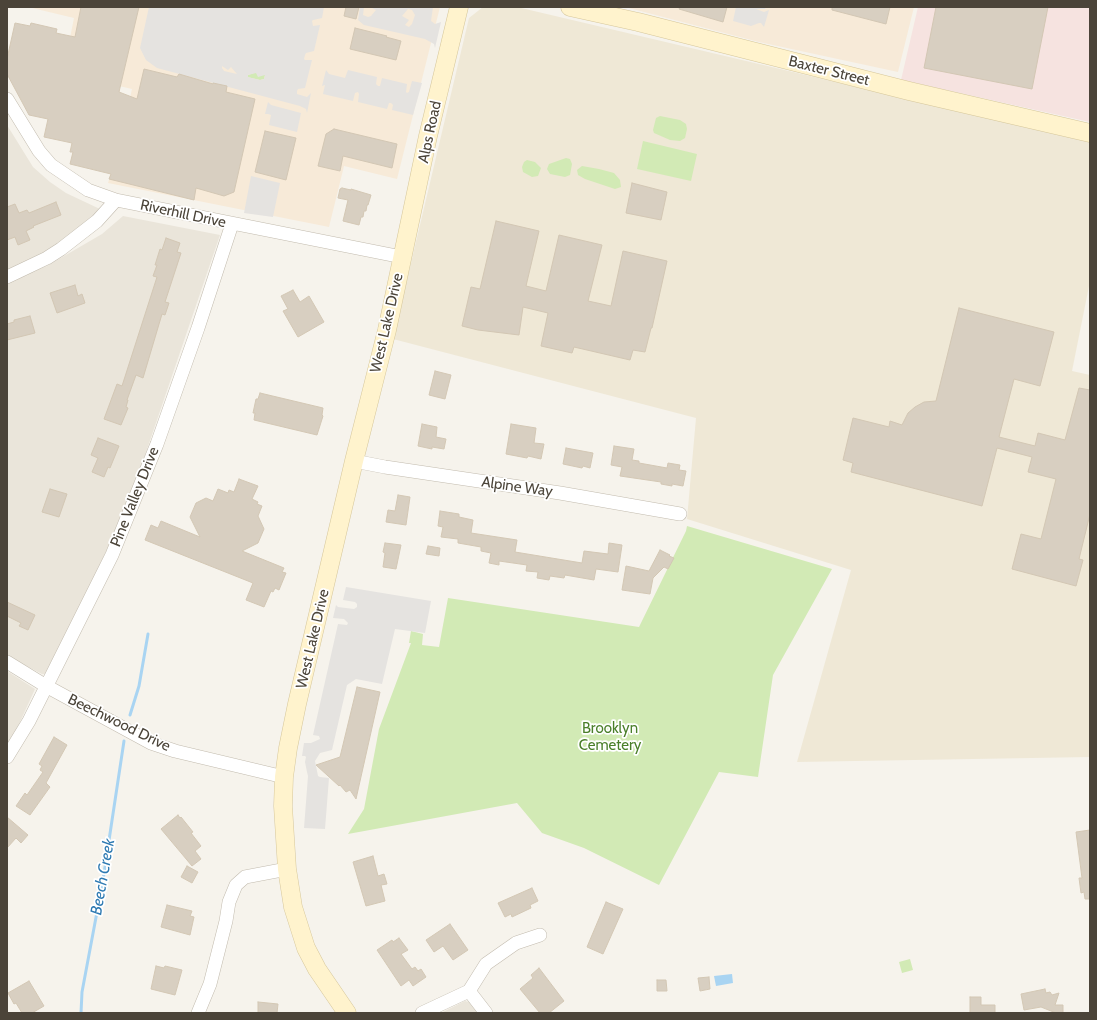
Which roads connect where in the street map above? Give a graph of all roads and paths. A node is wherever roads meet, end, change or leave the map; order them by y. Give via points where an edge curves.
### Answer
1 (459, 7) edge
2 (570, 7) edge
3 (7, 99) edge
4 (1090, 133) edge
5 (116, 200) junction
6 (232, 224) junction
7 (402, 257) junction
8 (7, 277) edge
9 (354, 461) junction
10 (680, 514) dead end
11 (7, 662) edge
12 (46, 686) junction
13 (7, 757) edge
14 (284, 777) junction
15 (287, 869) junction
16 (540, 935) dead end
17 (469, 991) junction
18 (198, 1013) edge
19 (347, 1013) edge
20 (422, 1013) edge
21 (486, 1013) edge

1 - 7 main road, Alps Road
2 - 4 main road, Baxter Street via 909,92
3 - 5 street, Riverhill Drive via 39,151 51,165 88,190
5 - 6 street, Riverhill Drive
5 - 8 street via 97,221 61,249
6 - 7 street, Riverhill Drive
6 - 12 street, Pine Valley Drive via 157,444 112,555
7 - 9 main road, West Lake Drive via 387,330
9 - 10 street, Alpine Way
9 - 14 main road, West Lake Drive via 288,748
11 - 12 street, Beechwood Drive
12 - 13 street, Pine Valley Drive
12 - 14 street, Beechwood Drive via 151,743
14 - 15 main road, West Lake Drive
15 - 18 street via 245,877 236,885 229,902 210,984
15 - 19 main road, West Lake Drive via 293,907 306,948
16 - 17 street via 516,943 486,964
17 - 20 street
17 - 21 street

